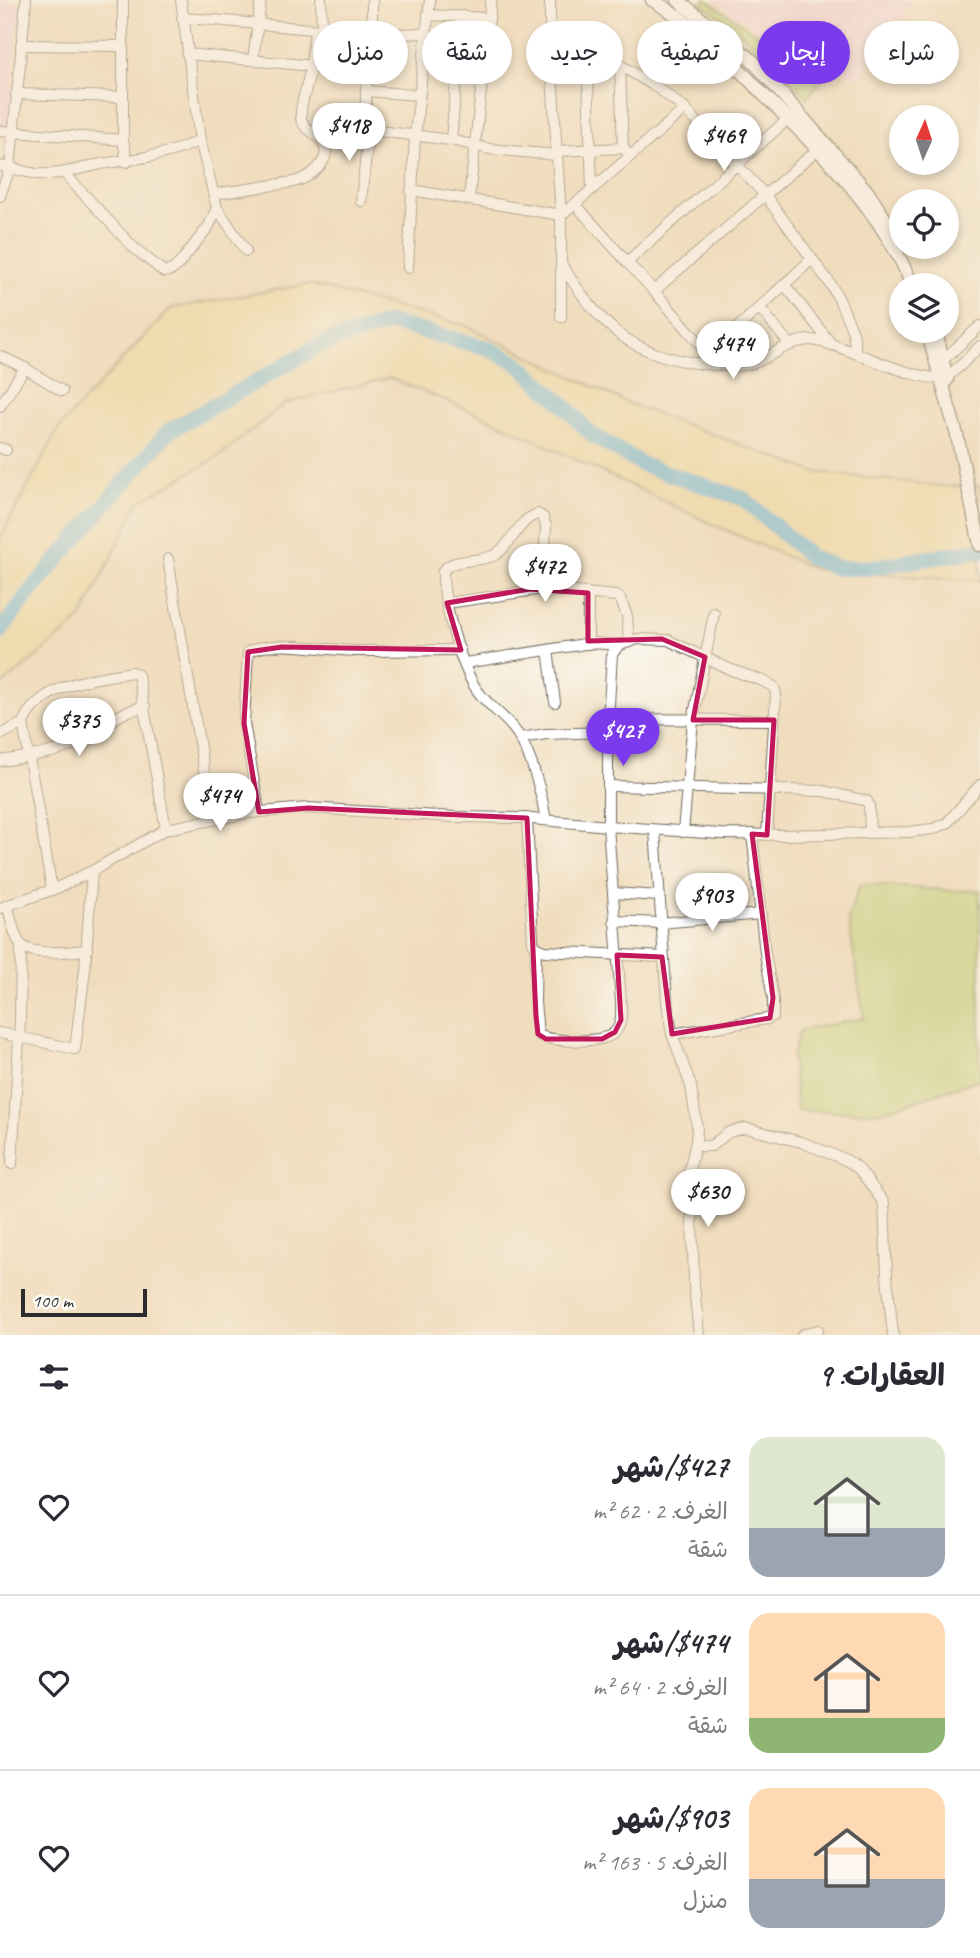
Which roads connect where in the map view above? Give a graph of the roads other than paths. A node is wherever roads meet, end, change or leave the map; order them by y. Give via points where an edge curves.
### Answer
1 (26, 0) edge
2 (123, 0) edge
3 (181, 0) edge
4 (261, 0) edge
5 (321, 0) edge
6 (372, 0) edge
7 (430, 0) edge
8 (491, 0) edge
9 (550, 0) edge
10 (652, 0) edge
11 (678, 0) edge
12 (428, 15) junction
13 (462, 16) junction
14 (182, 18) junction
15 (488, 18) junction
16 (320, 21) edge
17 (372, 21) edge
18 (428, 21) edge
19 (550, 21) edge
20 (257, 23) junction
21 (313, 30) edge
22 (21, 45) junction
23 (121, 46) junction
24 (187, 54) junction
25 (313, 58) edge
26 (253, 61) junction
27 (311, 67) junction
28 (422, 67) edge
29 (623, 67) edge
30 (366, 84) edge
31 (553, 84) edge
32 (588, 84) edge
33 (622, 84) edge
34 (366, 91) junction
35 (16, 94) junction
36 (418, 95) junction
37 (121, 97) junction
38 (685, 109) junction
39 (788, 118) junction
40 (369, 128) junction
41 (0, 131) edge
42 (13, 132) junction
43 (415, 136) junction
44 (123, 140) junction
45 (200, 140) junction
46 (452, 140) junction
47 (473, 146) junction
48 (591, 149) junction
49 (817, 150) junction
50 (627, 151) junction
51 (558, 153) junction
52 (127, 162) junction
53 (737, 165) junction
54 (5, 167) edge
55 (64, 173) junction
56 (593, 187) junction
57 (411, 190) junction
58 (215, 194) junction
59 (765, 195) junction
60 (0, 196) edge
61 (469, 199) junction
62 (361, 201) dead end
63 (575, 204) junction
64 (217, 208) junction
65 (561, 215) junction
66 (889, 225) edge
67 (246, 251) dead end
68 (812, 259) junction
69 (628, 262) junction
70 (561, 264) junction
71 (408, 268) dead end
72 (907, 273) edge
73 (785, 285) junction
74 (654, 291) junction
75 (759, 307) junction
76 (561, 317) dead end
77 (980, 326) edge
78 (930, 343) edge
79 (939, 343) edge
80 (790, 345) junction
81 (832, 345) junction
82 (980, 346) edge
83 (856, 353) junction
84 (709, 354) junction
85 (0, 356) edge
86 (943, 360) junction
87 (714, 365) junction
88 (25, 368) junction
89 (943, 377) junction
90 (62, 391) dead end
91 (0, 406) edge
92 (980, 545) edge
93 (168, 559) dead end
94 (543, 589) junction
95 (588, 593) junction
96 (447, 603) junction
97 (714, 613) dead end
98 (624, 643) junction
99 (588, 644) junction
100 (460, 650) junction
101 (548, 650) junction
102 (705, 657) junction
103 (465, 663) junction
104 (555, 702) dead end
105 (145, 707) junction
106 (608, 719) junction
107 (693, 720) junction
108 (774, 720) junction
109 (23, 723) junction
110 (607, 732) junction
111 (0, 735) edge
112 (520, 738) junction
113 (29, 757) junction
114 (0, 761) edge
115 (980, 785) edge
116 (609, 786) junction
117 (687, 788) junction
118 (769, 789) junction
119 (259, 812) junction
120 (527, 818) junction
121 (212, 819) junction
122 (546, 820) junction
123 (608, 826) junction
124 (166, 829) junction
125 (655, 830) junction
126 (683, 832) junction
127 (870, 833) junction
128 (752, 834) junction
129 (767, 835) junction
130 (92, 871) junction
131 (52, 890) junction
132 (613, 893) junction
133 (660, 896) junction
134 (4, 906) edge
135 (761, 914) junction
136 (614, 921) junction
137 (660, 923) junction
138 (21, 946) junction
139 (536, 947) junction
140 (87, 950) junction
141 (617, 955) junction
142 (663, 957) junction
143 (0, 1033) edge
144 (672, 1034) junction
145 (20, 1037) junction
146 (695, 1146) junction
147 (12, 1164) dead end
148 (818, 1330) dead end
149 (699, 1335) edge
150 (802, 1335) edge
151 (893, 1335) edge

1 - 22 street
2 - 23 street
3 - 14 street
4 - 20 street
5 - 16 street
6 - 17 street
7 - 12 street
8 - 15 street
9 - 19 street
10 - 39 main road via 705,36
11 - 66 main road via 753,61 867,191
12 - 13 street
12 - 18 street
13 - 15 street
13 - 46 street
14 - 20 street
14 - 24 street
15 - 47 street
20 - 21 street
20 - 26 street
22 - 23 street
22 - 35 street
23 - 37 street
24 - 26 street
24 - 45 street
25 - 27 street
26 - 27 street
27 - 58 street via 301,118 324,144 320,166 294,182
28 - 36 street
29 - 38 street
30 - 34 street
31 - 51 street
32 - 48 street
33 - 50 street
34 - 36 street
34 - 40 street
35 - 37 street
35 - 42 street
36 - 43 street
37 - 44 street
38 - 50 street
38 - 53 street
39 - 49 main road
39 - 53 street
40 - 43 street
40 - 62 street
41 - 42 street
42 - 44 street
42 - 54 street
43 - 46 street
43 - 57 street
44 - 52 street
45 - 52 street via 179,151
45 - 58 street
46 - 47 street
47 - 51 street
47 - 61 street
48 - 50 street
48 - 51 street
48 - 56 street
49 - 59 street
49 - 72 main road via 887,236
50 - 56 street
51 - 65 street
52 - 55 street
53 - 59 street
53 - 69 street
54 - 55 street via 37,174
54 - 60 street
55 - 64 street via 133,247 164,272 179,264
56 - 63 street
57 - 61 street
57 - 71 street
58 - 64 street
59 - 68 street
59 - 74 street
61 - 65 street
63 - 65 street
63 - 69 street
64 - 67 street
65 - 70 street
68 - 73 street
68 - 83 street via 838,297 853,332
69 - 74 street
70 - 76 street
70 - 87 street via 595,313 615,332 664,357
73 - 75 street
73 - 81 street
74 - 84 street
75 - 80 street
75 - 84 street
77 - 86 street
78 - 89 main road
79 - 86 main road
80 - 81 street via 809,340
80 - 87 street via 750,364
81 - 83 street
82 - 89 street
83 - 89 street via 906,372
84 - 87 street
85 - 88 street
86 - 89 main road
88 - 90 street
88 - 91 street
89 - 92 main road
93 - 121 street
94 - 95 street
94 - 96 street
94 - 96 street via 546,526 538,514 523,521 496,554 446,566
95 - 98 street via 620,598 627,616
95 - 99 street
96 - 100 street
97 - 102 street
98 - 99 street
98 - 102 street via 668,640
98 - 106 street via 612,654
99 - 101 street
100 - 103 street
100 - 119 street via 262,647 248,652 244,723
101 - 103 street
101 - 104 street
102 - 107 street
102 - 108 street via 774,687
103 - 112 street via 477,690 506,717
105 - 109 street via 138,675 132,672 65,686 32,710
105 - 113 street via 115,717 85,740
105 - 124 street
106 - 107 street
106 - 110 street
107 - 108 street
107 - 117 street
108 - 118 street
109 - 111 street
109 - 113 street
110 - 112 street
110 - 116 street
112 - 122 street via 536,774
113 - 114 street
113 - 131 street
115 - 127 street via 940,826
116 - 117 street
116 - 123 street
117 - 118 street
117 - 126 street
118 - 127 street via 824,791 864,799 869,805
118 - 129 street
119 - 120 street via 308,808
119 - 121 street
120 - 122 street
120 - 139 street
121 - 124 street
122 - 123 street
123 - 125 street
123 - 132 street
124 - 130 street
125 - 126 street
125 - 133 street
126 - 128 street
127 - 129 street
128 - 129 street
128 - 135 street
130 - 131 street
130 - 140 street
131 - 134 street
132 - 133 street
132 - 136 street
133 - 137 street
134 - 138 street
135 - 137 street
135 - 144 street via 772,1016
136 - 137 street
136 - 141 street
137 - 142 street
138 - 140 street via 44,952
138 - 145 street
139 - 141 street
139 - 141 street via 537,1029 550,1040 602,1039 615,1032 621,1020
140 - 145 street via 75,1049
141 - 142 street
142 - 144 street
143 - 145 street
144 - 146 street via 693,1094
145 - 147 street
146 - 149 street via 687,1180
146 - 151 street via 711,1146 729,1132 746,1128 801,1142 858,1168 884,1203
148 - 150 street

